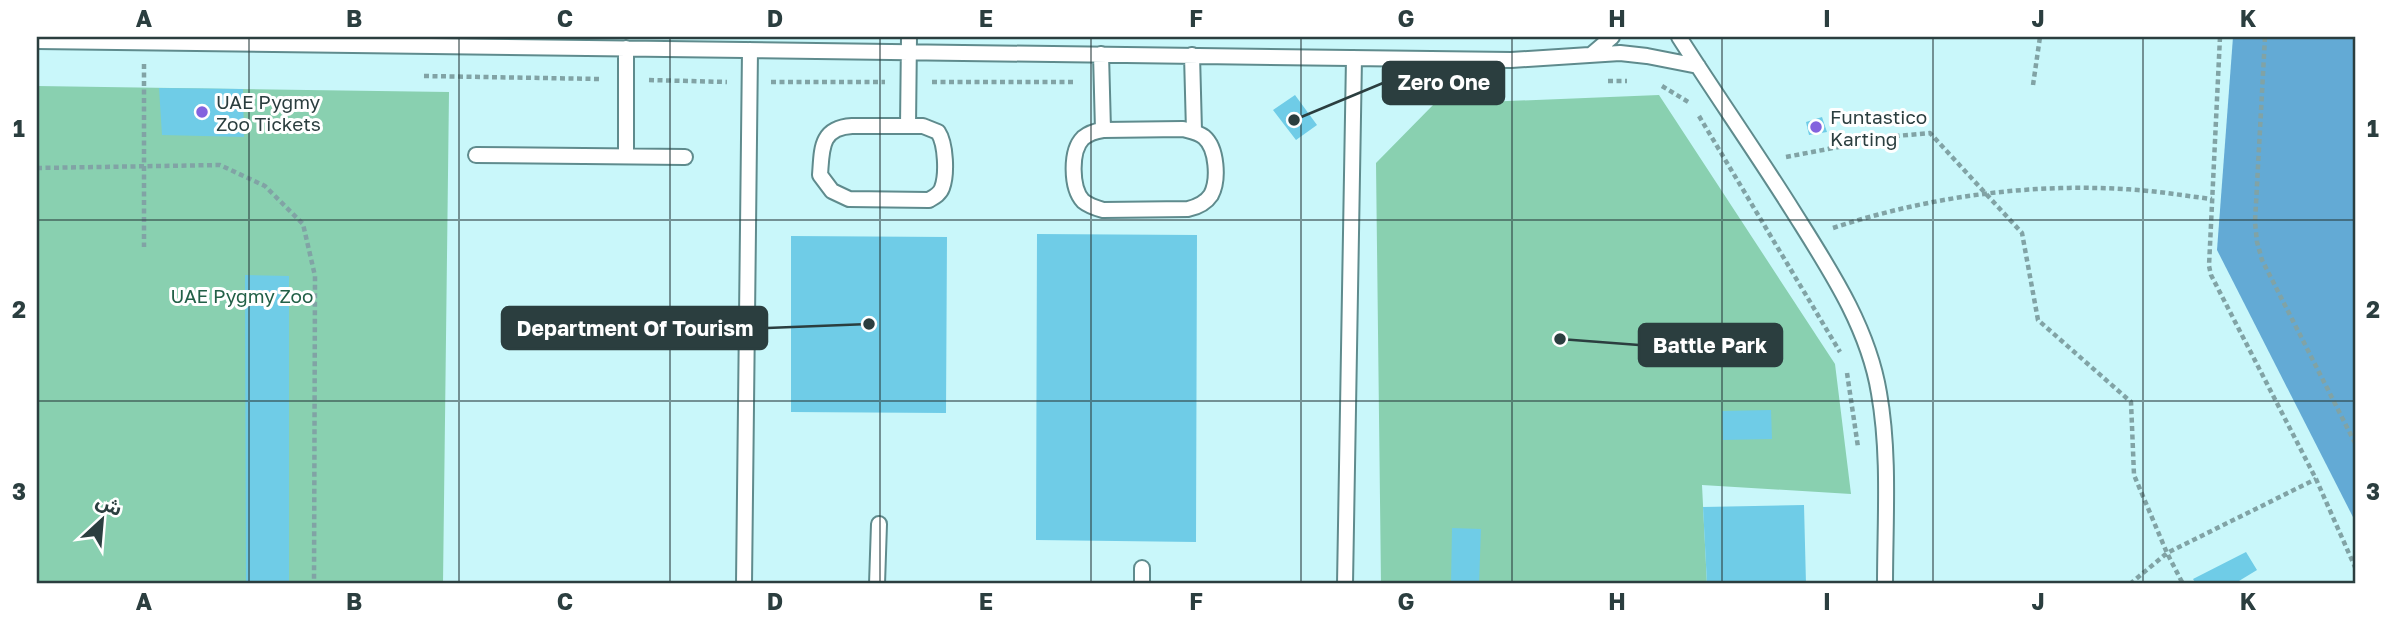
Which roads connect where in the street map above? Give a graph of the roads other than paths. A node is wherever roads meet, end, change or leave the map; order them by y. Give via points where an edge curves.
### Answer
1 (1612, 37) edge
2 (1679, 37) edge
3 (323, 40) edge
4 (37, 41) edge
5 (909, 44) edge
6 (626, 48) junction
7 (750, 50) junction
8 (1101, 54) junction
9 (1592, 54) junction
10 (1192, 55) junction
11 (1354, 58) junction
12 (1698, 66) junction
13 (908, 126) junction
14 (1103, 130) junction
15 (1194, 131) junction
16 (475, 155) dead end
17 (626, 156) junction
18 (685, 157) dead end
19 (879, 524) dead end
20 (1142, 568) dead end
21 (744, 584) edge
22 (877, 584) edge
23 (1142, 584) edge
24 (1345, 584) edge
25 (1885, 584) edge

1 - 9 lane
2 - 12 lane
3 - 4 lane
3 - 6 lane
5 - 7 lane
5 - 8 lane
5 - 13 lane
6 - 7 lane
6 - 17 lane
7 - 21 lane
8 - 10 lane
8 - 14 lane
9 - 11 lane via 1511,60
9 - 12 lane via 1647,55
10 - 11 lane
10 - 15 lane
11 - 24 lane
12 - 25 lane via 1809,236 1851,308 1867,349 1879,391 1884,434
13 - 13 lane via 841,127 831,132 825,141 820,175 832,191 849,200 929,200 942,188 943,139 932,127
14 - 15 lane
14 - 15 lane via 1093,132 1077,147 1075,168 1077,191 1092,207 1103,210 1188,209 1206,201 1215,184 1214,156 1210,145
16 - 17 lane
17 - 18 lane
19 - 22 lane
20 - 23 lane

